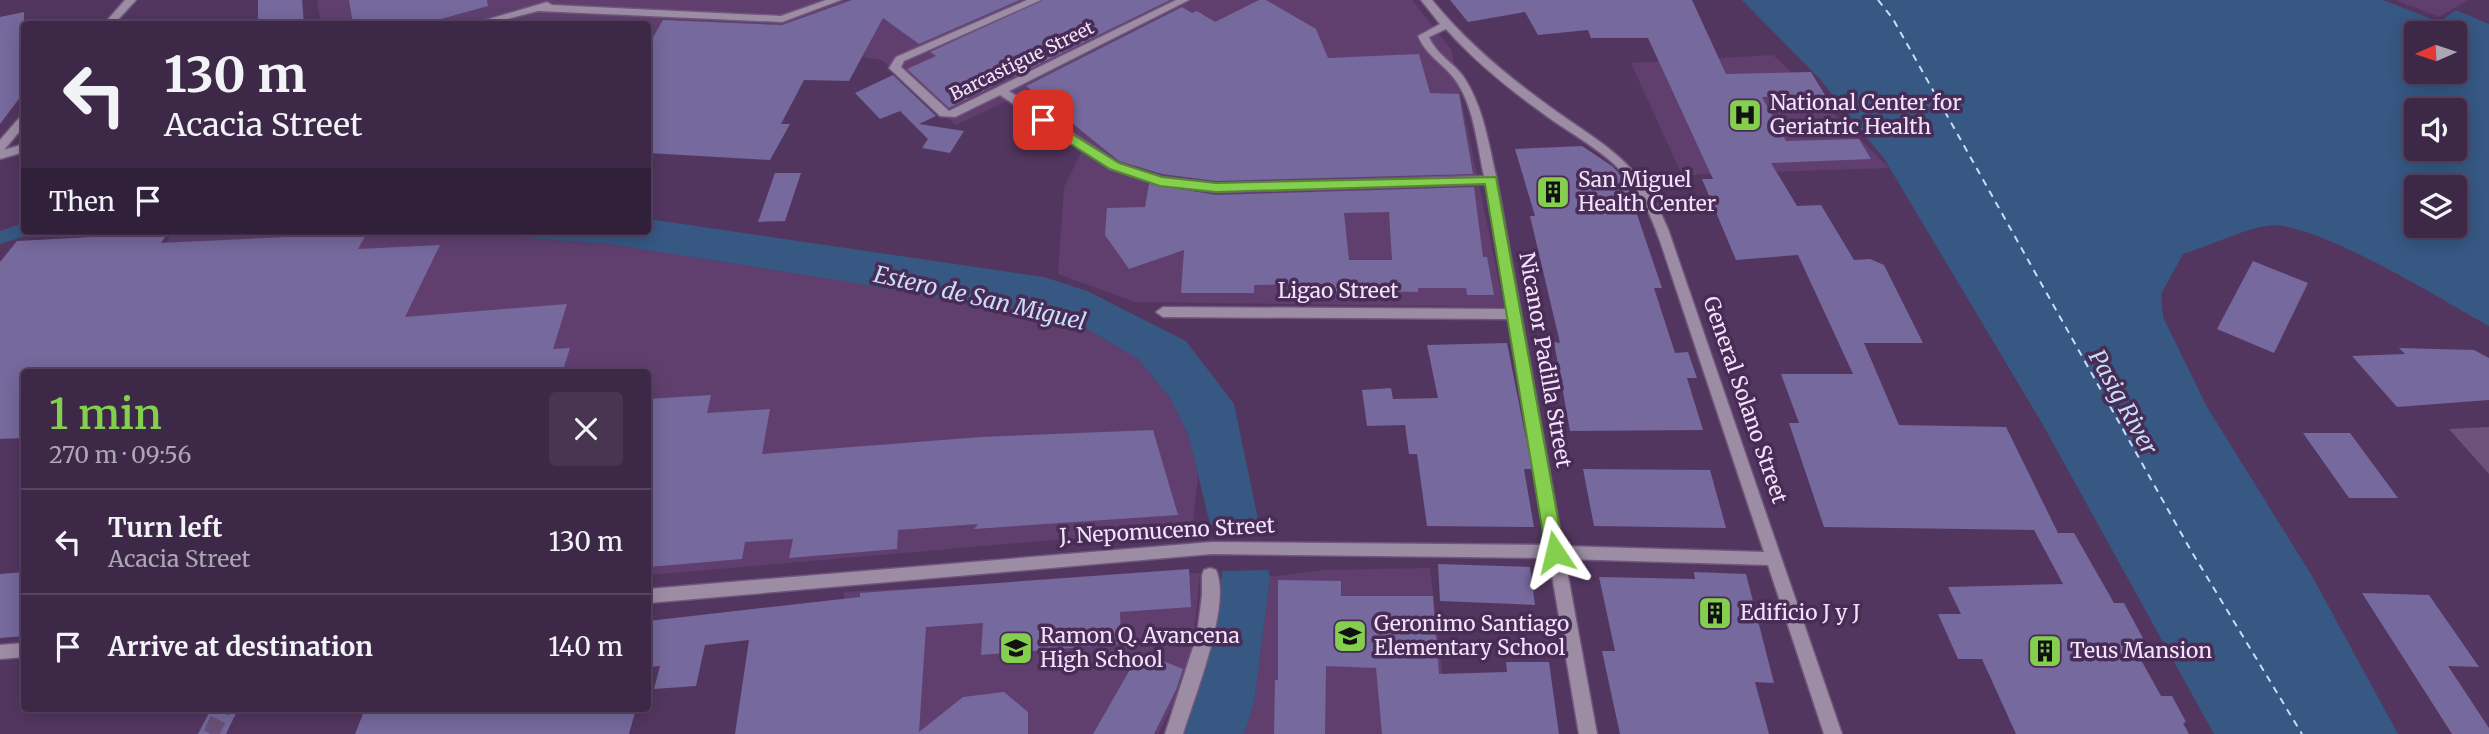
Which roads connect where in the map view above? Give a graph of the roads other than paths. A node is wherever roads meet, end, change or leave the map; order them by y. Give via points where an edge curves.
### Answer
1 (131, 0) edge
2 (566, 0) edge
3 (836, 0) edge
4 (1036, 0) edge
5 (1184, 0) edge
6 (1426, 0) edge
7 (539, 8) junction
8 (112, 21) edge
9 (489, 21) edge
10 (1446, 25) junction
11 (1001, 91) junction
12 (21, 122) edge
13 (0, 147) edge
14 (21, 149) edge
15 (0, 155) edge
16 (1491, 180) junction
17 (1163, 312) dead end
18 (1513, 314) junction
19 (1555, 552) junction
20 (1775, 559) junction
21 (1210, 575) dead end
22 (651, 596) edge
23 (21, 650) edge
24 (0, 652) edge
25 (1174, 734) edge
26 (1588, 734) edge
27 (1833, 734) edge

1 - 8 street
2 - 7 street
3 - 7 street via 782,19
4 - 11 street, Barcastigue Street via 896,63 895,68 944,114 951,115
5 - 11 street, Barcastigue Street
6 - 10 street, General Solano Street
7 - 9 street
10 - 16 street, Nicanor Padilla Street via 1423,36 1427,48 1460,78
10 - 20 street, General Solano Street via 1494,71 1610,153 1639,184 1656,216
11 - 16 street via 1114,166 1160,181 1216,188
12 - 13 street
14 - 15 street
16 - 18 street, Nicanor Padilla Street
17 - 18 street, Ligao Street
18 - 19 street, Nicanor Padilla Street
19 - 20 street, J. Nepomuceno Street
19 - 22 street, J. Nepomuceno Street via 1212,548
19 - 26 street, Nicanor Padilla Street
20 - 27 street, General Solano Street
21 - 25 street via 1212,597 1202,642
23 - 24 street

